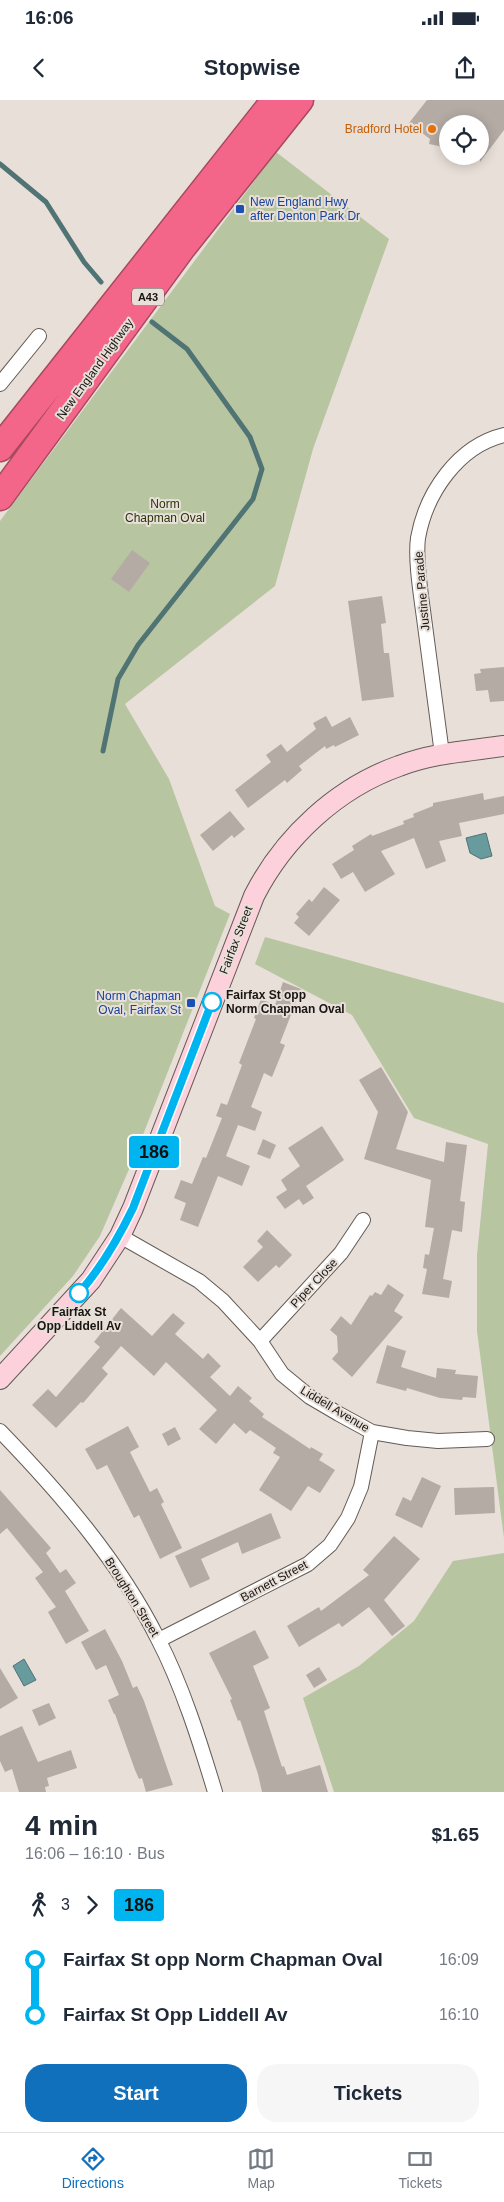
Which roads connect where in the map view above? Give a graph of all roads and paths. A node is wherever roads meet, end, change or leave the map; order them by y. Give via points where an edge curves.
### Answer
1 (275, 100) edge
2 (300, 100) edge
3 (39, 336) dead end
4 (0, 384) edge
5 (504, 435) edge
6 (0, 448) edge
7 (1, 496) edge
8 (504, 746) edge
9 (442, 754) junction
10 (363, 1220) dead end
11 (120, 1236) junction
12 (260, 1342) junction
13 (0, 1378) edge
14 (0, 1431) edge
15 (372, 1432) junction
16 (487, 1439) dead end
17 (159, 1640) junction
18 (215, 1792) edge

1 - 6 highway, New England Highway / A43
2 - 7 highway, New England Highway / A43 via 182,248
3 - 4 street
5 - 9 street, Justine Parade via 490,438 461,457 429,501 418,539 420,583
8 - 9 street, Fairfax Street
9 - 11 street, Fairfax Street via 399,766 356,786 293,837 264,875
10 - 12 street, Piper Close via 341,1253
11 - 12 street, Liddell Avenue via 199,1281 223,1301
11 - 13 street, Fairfax Street via 91,1280
12 - 15 street, Liddell Avenue via 282,1374 310,1397
14 - 17 street, Broughton Street via 93,1536
15 - 16 street, Liddell Avenue via 438,1441
15 - 17 street, Barnett Street via 361,1487 348,1518 330,1545 308,1564
17 - 18 street, Broughton Street via 199,1739

